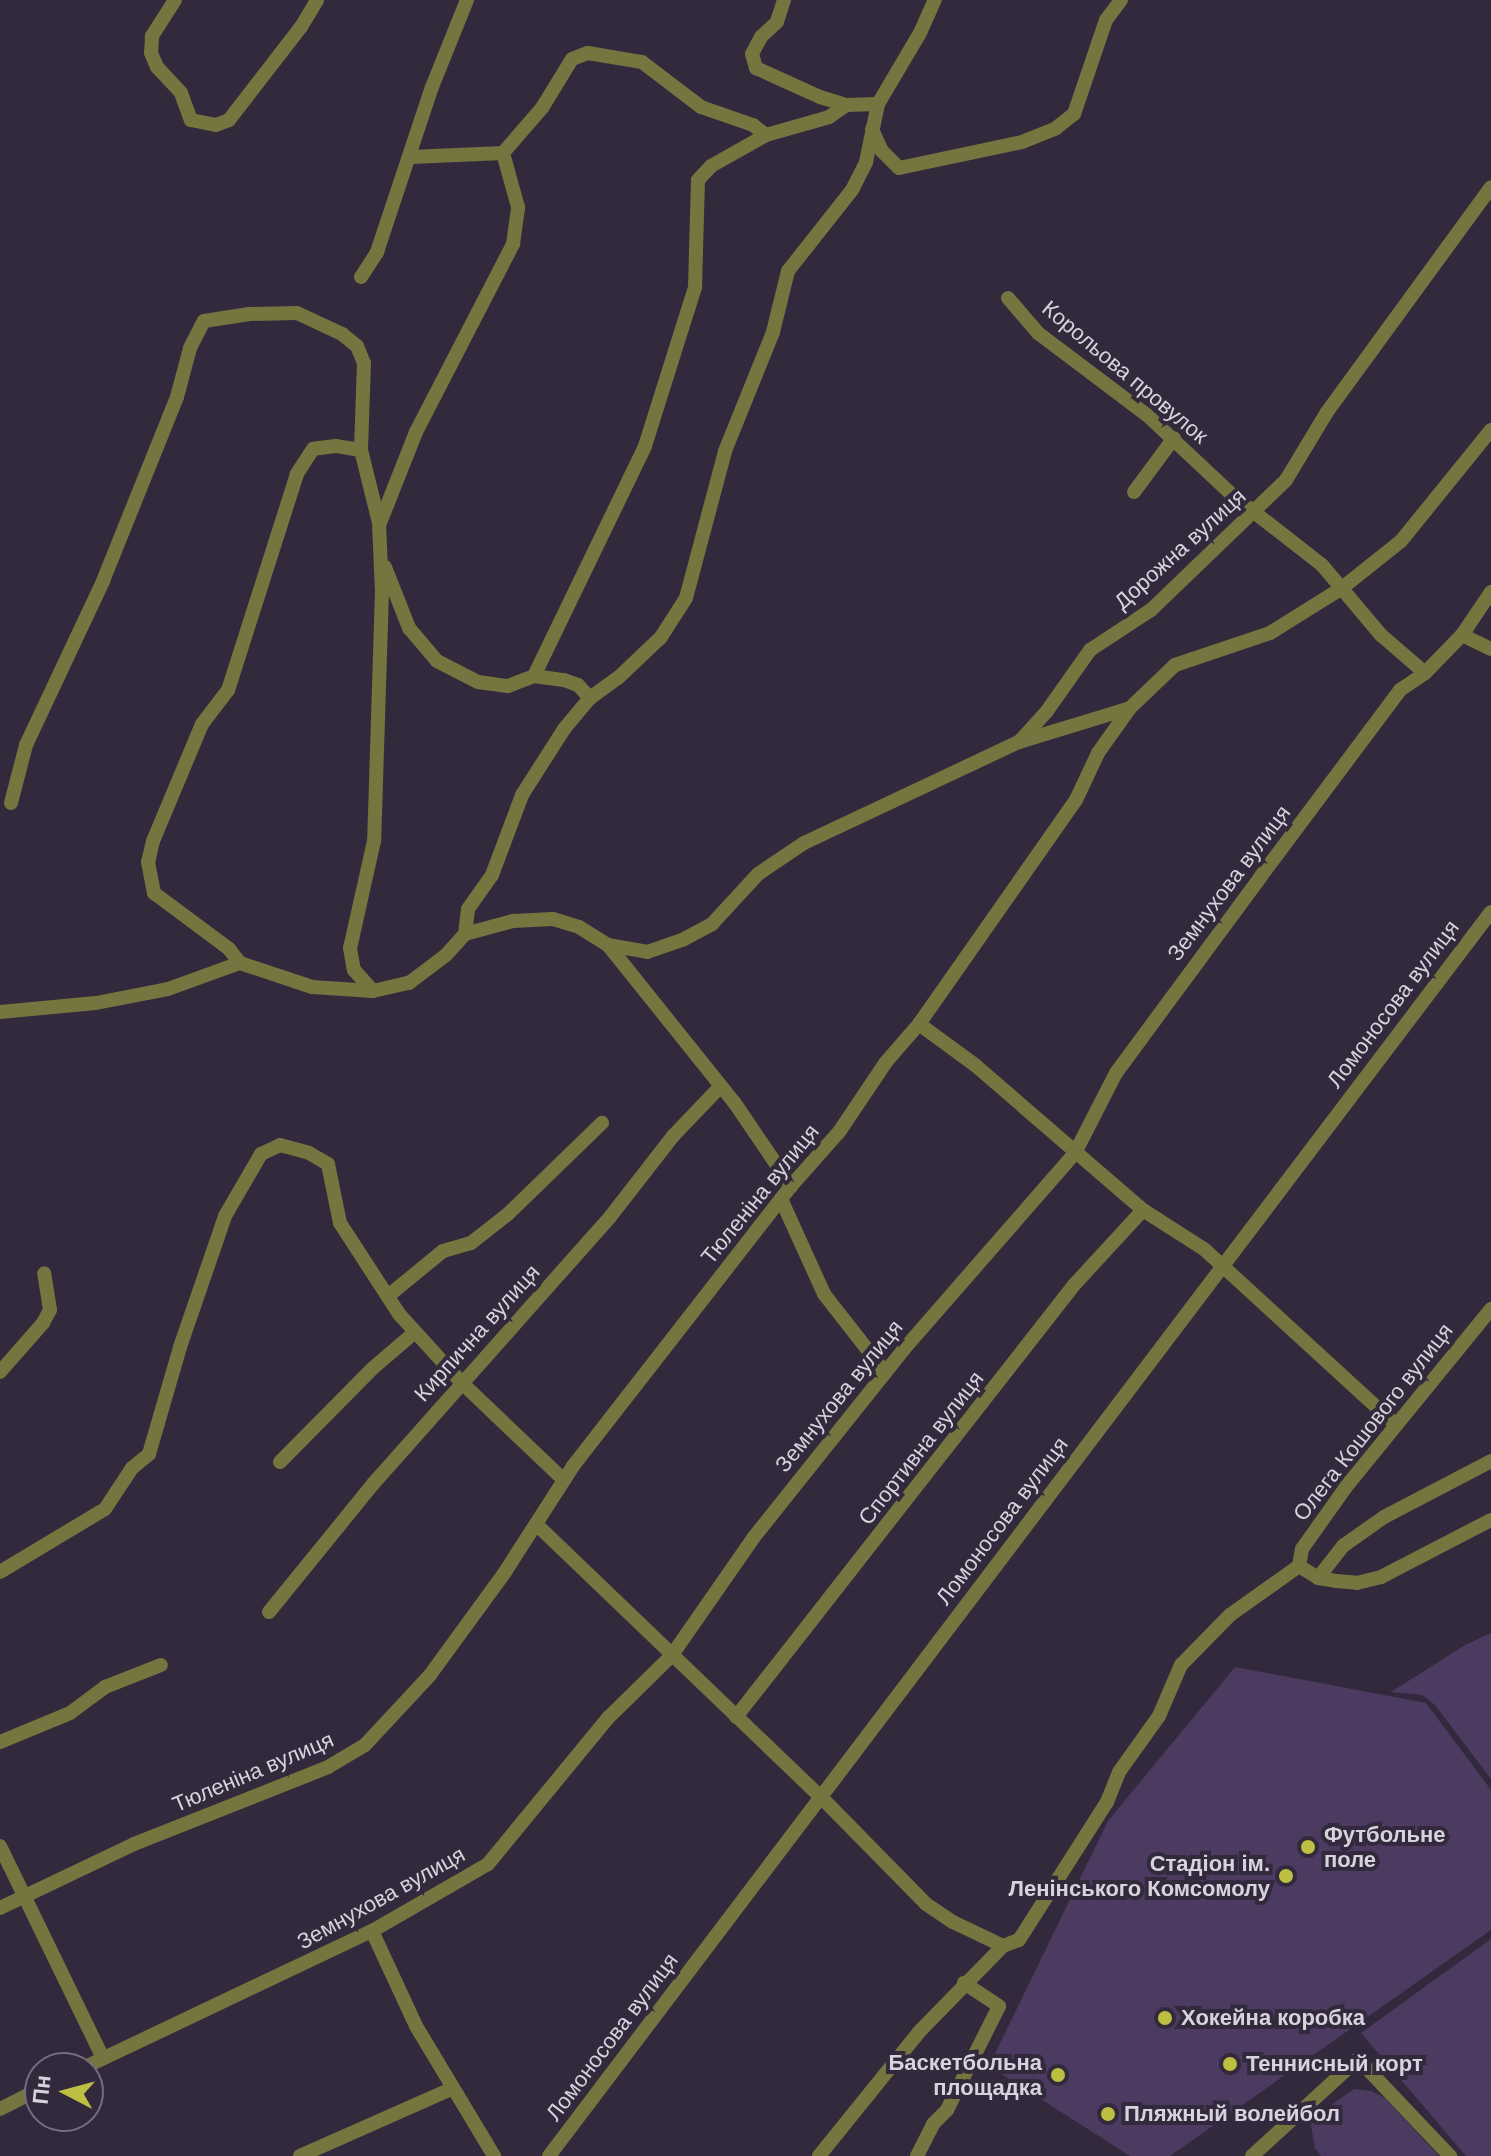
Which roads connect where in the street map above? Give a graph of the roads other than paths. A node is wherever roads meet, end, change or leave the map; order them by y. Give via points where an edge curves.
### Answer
1 (175, 0) edge
2 (317, 0) edge
3 (467, 0) edge
4 (784, 0) edge
5 (935, 0) edge
6 (1121, 0) edge
7 (878, 104) junction
8 (846, 105) junction
9 (872, 128) junction
10 (766, 135) junction
11 (503, 153) junction
12 (411, 157) junction
13 (1491, 187) edge
14 (361, 277) dead end
15 (1008, 298) dead end
16 (1491, 430) edge
17 (1174, 438) junction
18 (361, 450) junction
19 (1134, 492) dead end
20 (1254, 512) junction
21 (379, 523) junction
22 (382, 560) junction
23 (1342, 588) junction
24 (1491, 592) edge
25 (1462, 635) junction
26 (1491, 649) edge
27 (1425, 673) junction
28 (534, 676) junction
29 (590, 698) junction
30 (1130, 708) junction
31 (1019, 742) junction
32 (11, 803) dead end
33 (1491, 912) edge
34 (465, 934) junction
35 (608, 945) junction
36 (240, 963) junction
37 (373, 991) junction
38 (0, 1012) edge
39 (919, 1024) junction
40 (720, 1087) junction
41 (602, 1123) dead end
42 (1075, 1153) junction
43 (791, 1186) junction
44 (781, 1199) junction
45 (1143, 1210) junction
46 (1220, 1266) junction
47 (44, 1273) dead end
48 (388, 1296) junction
49 (1491, 1309) edge
50 (415, 1332) junction
51 (0, 1372) edge
52 (885, 1372) junction
53 (462, 1383) junction
54 (1396, 1425) junction
55 (1491, 1461) edge
56 (280, 1462) dead end
57 (564, 1480) junction
58 (1491, 1520) edge
59 (536, 1524) junction
60 (1299, 1566) junction
61 (0, 1572) edge
62 (1318, 1578) junction
63 (269, 1612) dead end
64 (672, 1655) junction
65 (161, 1665) dead end
66 (736, 1717) junction
67 (0, 1742) edge
68 (822, 1798) junction
69 (0, 1846) edge
70 (24, 1897) junction
71 (0, 1908) edge
72 (372, 1931) junction
73 (1003, 1946) junction
74 (964, 1983) junction
75 (100, 2052) edge
76 (104, 2058) edge
77 (451, 2089) junction
78 (24, 2097) edge
79 (0, 2109) edge
80 (300, 2156) edge
81 (494, 2156) edge
82 (549, 2156) edge
83 (819, 2156) edge
84 (917, 2156) edge
85 (1252, 2156) edge
86 (1450, 2156) edge

1 - 2 street via 152,36 151,53 181,93 191,120 216,125 229,120
3 - 12 street
4 - 8 street via 777,22 752,54 756,68
5 - 7 street
6 - 9 street via 1106,20 1074,114 1056,128 1022,142 899,168 882,151
7 - 8 street
7 - 9 street
8 - 10 street via 829,117
9 - 29 street via 866,162 852,190 788,271 773,332 725,451 686,598 661,637
10 - 11 street via 753,125 701,107 642,62 588,53 572,59 542,108
10 - 28 street via 711,166 698,180 695,287 645,446
11 - 12 street
11 - 21 street via 518,207 513,244 416,432
12 - 14 street via 377,252
13 - 20 street, Дорожна вулиця via 1335,400 1286,480
15 - 17 street, Корольова провулок via 1038,333
16 - 23 street, Тюленіна вулиця via 1401,541
17 - 19 street
17 - 20 street, Корольова провулок
18 - 21 street
18 - 32 street via 364,363 357,346 297,313 204,321 103,581 26,745
18 - 36 street via 313,449 297,474 228,690 202,724 153,841 148,871 154,893
20 - 23 street, Корольова провулок via 1322,565
20 - 31 street, Дорожна вулиця via 1151,610 1090,650
21 - 22 street
22 - 28 street via 409,628 437,661 478,682 508,686
22 - 37 street via 374,841 350,948 354,970
23 - 27 street, Корольова провулок via 1381,635
23 - 30 street, Тюленіна вулиця via 1270,633 1175,665
24 - 25 street, Земнухова вулиця
25 - 26 street
25 - 27 street, Земнухова вулиця
27 - 42 street, Земнухова вулиця via 1400,690 1116,1073
28 - 29 street via 578,685
29 - 34 street via 522,795 492,875 468,909
30 - 31 street
30 - 39 street, Тюленіна вулиця via 1098,753 1076,800
31 - 35 street, Дорожна вулиця via 804,843 758,874 712,924 684,939 647,952
33 - 46 street, Ломоносова вулиця
34 - 35 street via 513,921 553,919
34 - 37 street via 409,983
35 - 40 street
36 - 37 street via 312,987
36 - 38 street via 168,989 96,1003
39 - 42 street via 975,1065
39 - 43 street, Тюленіна вулиця via 839,1132
40 - 43 street
40 - 53 street, Кирпична вулиця
41 - 48 street via 508,1214 471,1243 443,1251
42 - 45 street
42 - 52 street, Земнухова вулиця
43 - 44 street, Тюленіна вулиця
44 - 52 street via 824,1294
44 - 57 street, Тюленіна вулиця
45 - 46 street via 1204,1249
45 - 66 street, Спортивна вулиця via 1074,1285
46 - 54 street
46 - 68 street, Ломоносова вулиця
47 - 51 street via 50,1310
48 - 50 street
48 - 61 street via 340,1223 328,1164 280,1145 261,1154 225,1216 149,1454 132,1468 105,1509
49 - 54 street, Олега Кошового вулиця
50 - 53 street
50 - 56 street
52 - 64 street, Земнухова вулиця via 754,1537
53 - 57 street
53 - 63 street, Кирпична вулиця
54 - 60 street, Олега Кошового вулиця via 1302,1549
55 - 62 street via 1384,1517 1343,1546
57 - 59 street, Тюленіна вулиця
58 - 62 street via 1381,1577 1357,1583
59 - 64 street
59 - 70 street, Тюленіна вулиця via 430,1675 365,1745 328,1767 134,1844
60 - 62 street
60 - 73 street, Олега Кошового вулиця via 1230,1615 1181,1665 1159,1716 1119,1772 1091,1827 1019,1940
64 - 66 street
64 - 72 street, Земнухова вулиця via 608,1718 488,1864
65 - 67 street via 105,1687 70,1713
66 - 68 street
68 - 73 street via 926,1904
68 - 82 street, Ломоносова вулиця
69 - 70 street
70 - 71 street, Тюленіна вулиця
70 - 75 street
72 - 76 street, Земнухова вулиця
72 - 77 street
73 - 74 street, Олега Кошового вулиця
74 - 83 street, Олега Кошового вулиця
74 - 84 street via 999,2006 947,2110 933,2124
77 - 80 street
77 - 81 street
78 - 79 street
85 - 86 street via 1358,2059

